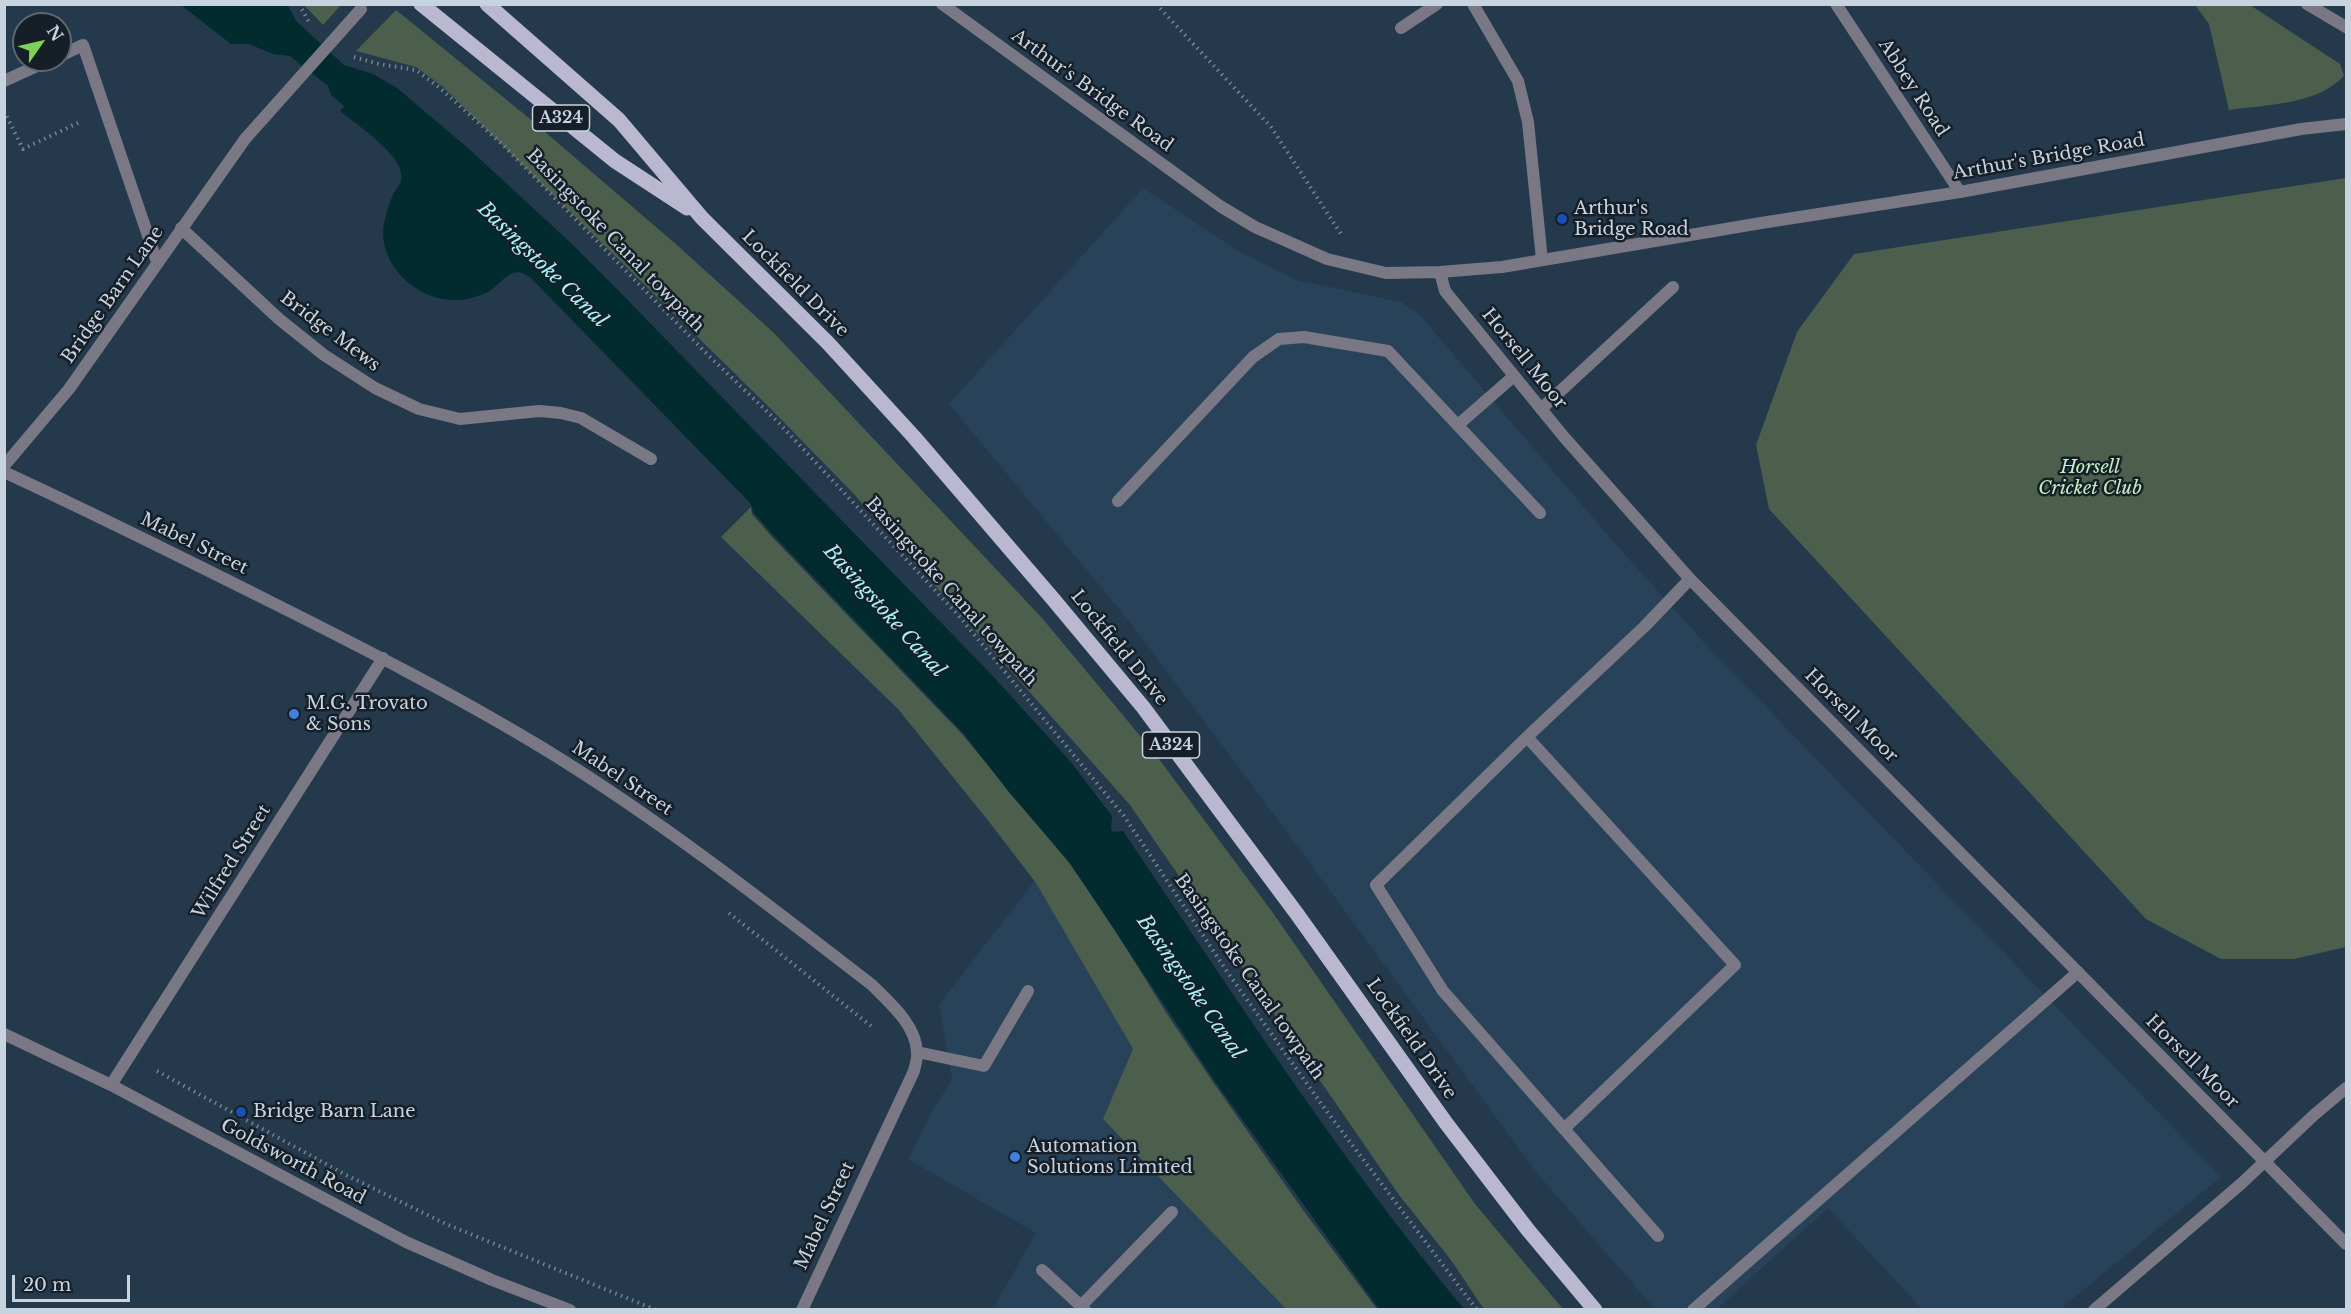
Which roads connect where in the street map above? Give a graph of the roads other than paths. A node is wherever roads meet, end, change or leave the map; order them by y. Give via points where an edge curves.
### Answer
1 (488, 4) edge
2 (942, 4) edge
3 (1437, 4) edge
4 (1473, 4) edge
5 (1836, 4) edge
6 (2307, 4) edge
7 (427, 6) edge
8 (361, 9) dead end
9 (2346, 27) edge
10 (1401, 28) dead end
11 (72, 50) edge
12 (24, 72) edge
13 (4, 81) edge
14 (2346, 124) edge
15 (1960, 192) junction
16 (702, 218) junction
17 (181, 228) junction
18 (1542, 260) junction
19 (158, 262) junction
20 (1440, 272) junction
21 (1673, 287) dead end
22 (1514, 376) junction
23 (1541, 408) junction
24 (1459, 424) junction
25 (651, 459) dead end
26 (4, 466) edge
27 (4, 472) edge
28 (1118, 501) dead end
29 (1540, 513) dead end
30 (1690, 579) junction
31 (383, 658) junction
32 (1527, 737) junction
33 (2078, 972) junction
34 (1028, 991) dead end
35 (4, 1034) edge
36 (917, 1052) junction
37 (111, 1085) junction
38 (2346, 1088) edge
39 (1564, 1129) junction
40 (2265, 1162) junction
41 (1172, 1212) dead end
42 (1658, 1236) dead end
43 (2346, 1244) edge
44 (1042, 1270) dead end
45 (1083, 1308) edge
46 (570, 1310) edge
47 (802, 1310) edge
48 (1595, 1310) edge
49 (1693, 1310) edge
50 (2094, 1310) edge

1 - 16 main road, Lockfield Drive / A324 via 619,120
2 - 20 street, Arthur's Bridge Road via 1220,206 1255,226 1327,259 1386,273
3 - 10 street
4 - 18 street via 1518,81 1528,122
5 - 15 street, Abbey Road
6 - 9 street
7 - 16 main road, Lockfield Drive / A324 via 615,161
8 - 17 street, Bridge Barn Lane, bridge via 245,139
11 - 19 street via 83,45
12 - 13 street
14 - 15 street, Arthur's Bridge Road
15 - 18 street, Arthur's Bridge Road
16 - 48 main road, Lockfield Drive / A324 via 828,343 914,437 1143,707 1298,914 1446,1123
17 - 19 street, Bridge Barn Lane
17 - 25 street, Bridge Mews via 324,355 375,388 419,410 460,419 539,411 561,413 582,418
18 - 20 street, Arthur's Bridge Road
19 - 26 street, Bridge Barn Lane via 69,389
20 - 22 street, Horsell Moor via 1445,291
21 - 23 street
22 - 23 street, Horsell Moor
22 - 24 street
23 - 30 street, Horsell Moor
24 - 28 street via 1388,351 1304,337 1279,339 1254,357
24 - 29 street
27 - 31 street, Mabel Street
30 - 32 street
30 - 33 street, Horsell Moor
31 - 36 street, Mabel Street via 547,751 708,861 872,985 895,1007 909,1028
31 - 37 street, Wilfred Street
32 - 39 street via 1376,885 1443,991
32 - 39 street via 1735,965
33 - 40 street, Horsell Moor
33 - 49 street
34 - 36 street via 984,1066
35 - 37 street, Goldsworth Road
36 - 47 street, Mabel Street via 914,1071
37 - 46 street, Goldsworth Road via 406,1242
38 - 40 street
39 - 42 street
40 - 43 street, Horsell Moor
40 - 50 street
41 - 45 street
44 - 45 street

